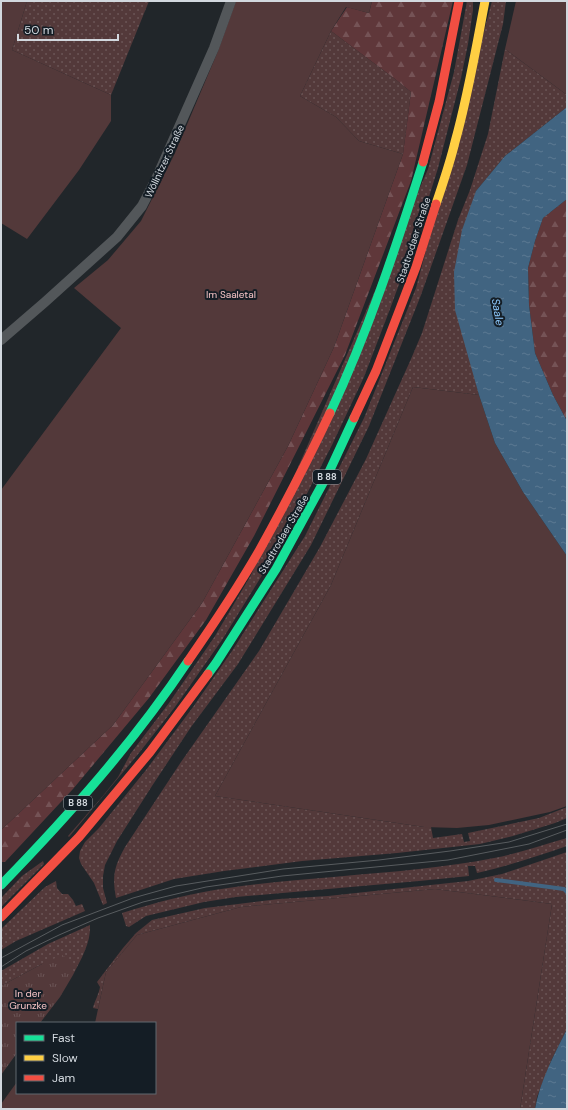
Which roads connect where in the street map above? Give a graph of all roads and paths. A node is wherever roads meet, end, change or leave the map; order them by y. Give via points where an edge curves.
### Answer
1 (231, 1) edge
2 (459, 1) edge
3 (485, 1) edge
4 (1, 340) edge
5 (1, 885) edge
6 (1, 917) edge

1 - 4 street, Wöllnitzer Straße via 214,48 142,206 117,237
2 - 5 main road, Stadtrodaer Straße / B 88 via 431,134 418,178 355,357 295,486 260,550 182,672 110,766 47,839
3 - 6 main road, Stadtrodaer Straße / B 88 via 464,108 435,212 387,345 359,411 320,491 230,644 157,745 63,855

